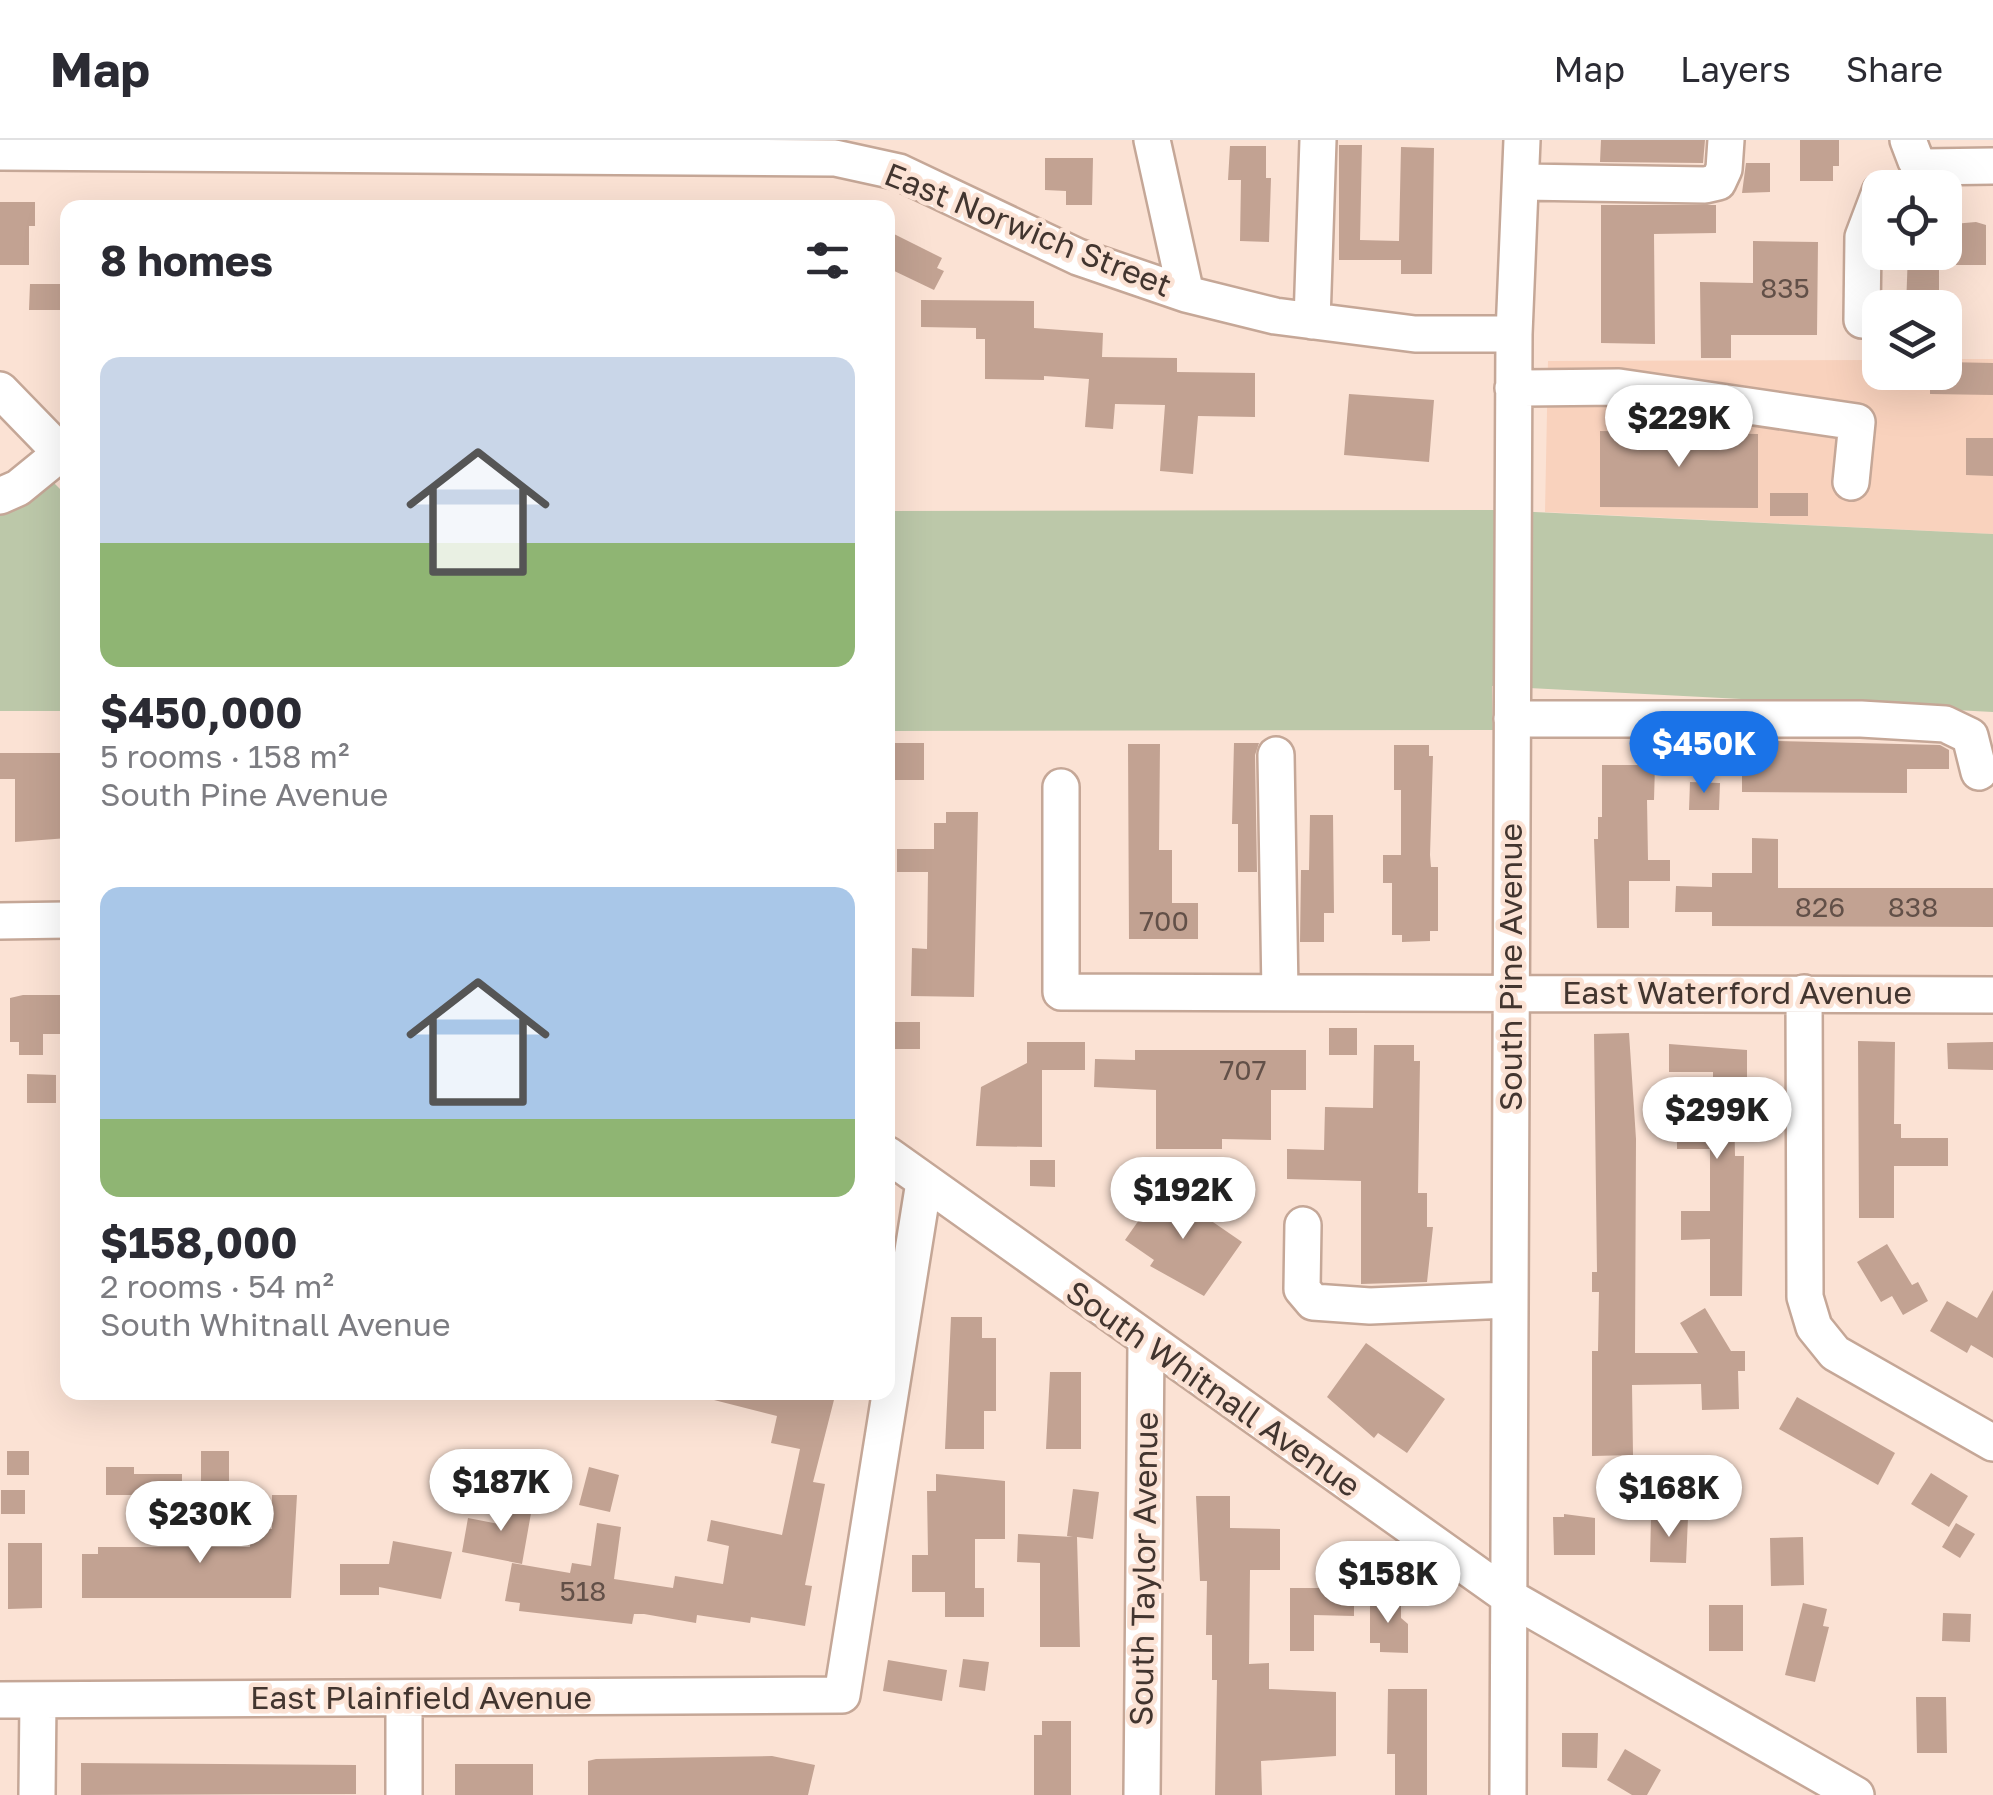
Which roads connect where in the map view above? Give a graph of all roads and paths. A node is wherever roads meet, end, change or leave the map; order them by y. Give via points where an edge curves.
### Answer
1 (1152, 140) edge
2 (1318, 140) edge
3 (1522, 140) edge
4 (1726, 140) edge
5 (781, 149) edge
6 (0, 152) edge
7 (1912, 152) edge
8 (1993, 166) edge
9 (1522, 182) junction
10 (1186, 294) junction
11 (1312, 321) junction
12 (1514, 334) junction
13 (1513, 388) junction
14 (0, 390) edge
15 (60, 453) edge
16 (60, 460) edge
17 (1852, 482) dead end
18 (0, 496) edge
19 (1512, 719) junction
20 (1276, 755) dead end
21 (1979, 772) dead end
22 (1061, 787) dead end
23 (0, 920) edge
24 (60, 920) edge
25 (1512, 991) junction
26 (1280, 992) junction
27 (1804, 993) junction
28 (1993, 994) edge
29 (895, 1160) edge
30 (924, 1182) junction
31 (1303, 1224) dead end
32 (1508, 1300) junction
33 (1146, 1342) junction
34 (895, 1363) edge
35 (889, 1400) edge
36 (1993, 1444) edge
37 (1509, 1597) junction
38 (404, 1699) junction
39 (0, 1700) edge
40 (38, 1700) junction
41 (37, 1795) edge
42 (404, 1795) edge
43 (1142, 1795) edge
44 (1508, 1795) edge
45 (1856, 1795) edge

1 - 10 street
2 - 11 street
3 - 9 street, South Pine Avenue
4 - 9 street via 1724,169 1718,182 1706,185
5 - 6 street, East Norwich Street
5 - 10 street, East Norwich Street via 899,172 1078,257
7 - 8 street via 1925,166
9 - 12 street, South Pine Avenue
10 - 11 street, East Norwich Street
11 - 12 street, East Norwich Street via 1415,334
12 - 13 street, South Pine Avenue
13 - 17 street via 1620,387 1857,422
13 - 19 street, South Pine Avenue
14 - 15 street
16 - 18 street
19 - 21 street via 1945,724 1970,736
19 - 25 street, South Pine Avenue
20 - 26 street
22 - 26 street, East Waterford Avenue via 1061,992
23 - 24 street
25 - 26 street, East Waterford Avenue
25 - 27 street, East Waterford Avenue
25 - 32 street, South Pine Avenue
27 - 28 street, East Waterford Avenue
27 - 36 street via 1805,1297 1814,1327 1836,1353
29 - 30 street, South Whitnall Avenue
30 - 33 street, South Whitnall Avenue
30 - 34 street, East Plainfield Avenue
31 - 32 street via 1302,1289 1313,1302
32 - 37 street, South Pine Avenue
33 - 37 street, South Whitnall Avenue
33 - 43 street, South Taylor Avenue
35 - 38 street, East Plainfield Avenue via 842,1695
37 - 44 street, South Pine Avenue
37 - 45 street, South Whitnall Avenue
38 - 40 street, East Plainfield Avenue
38 - 42 street
39 - 40 street, East Plainfield Avenue
40 - 41 street

